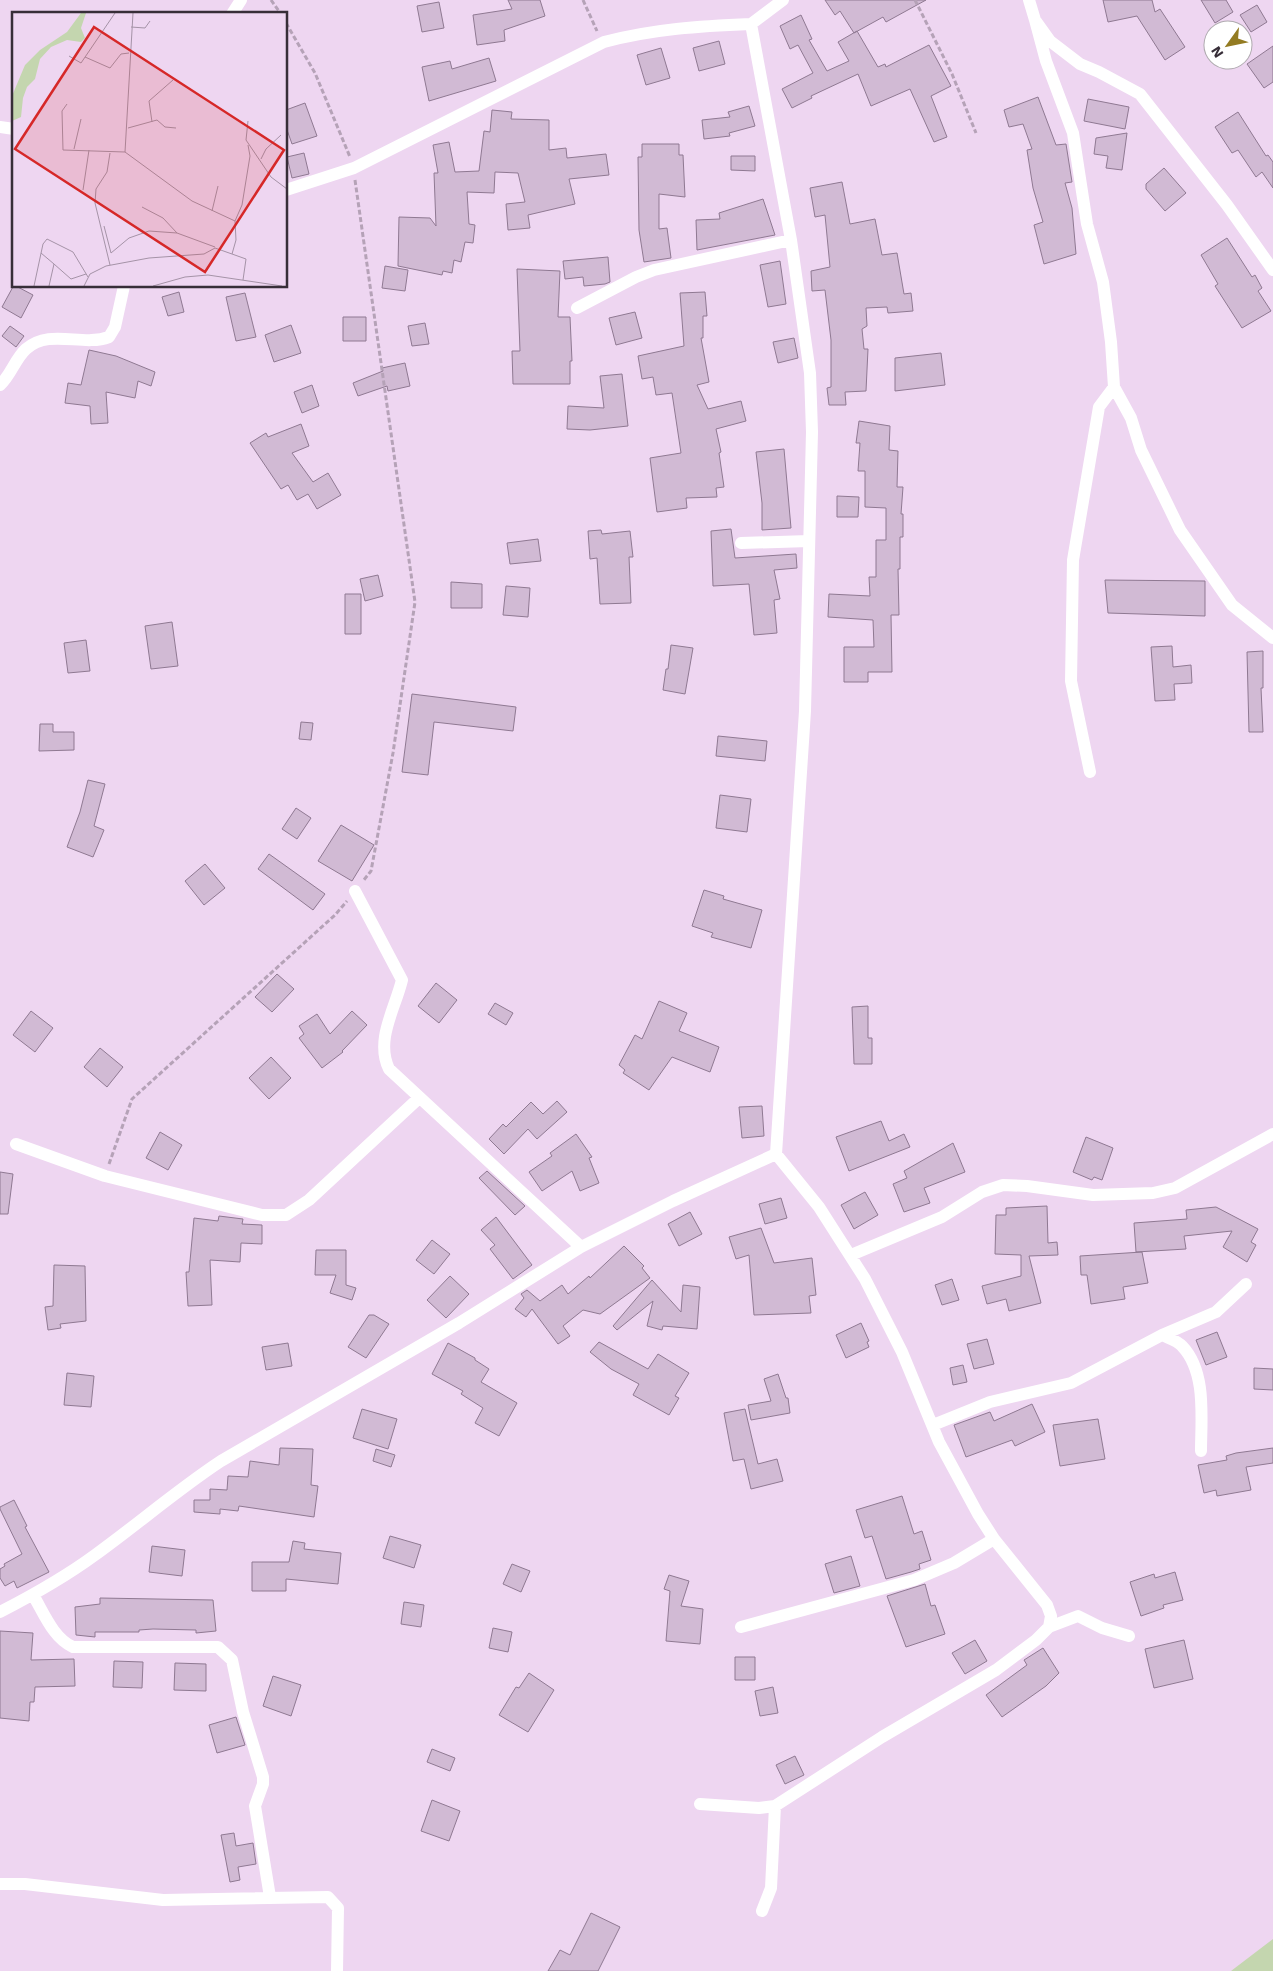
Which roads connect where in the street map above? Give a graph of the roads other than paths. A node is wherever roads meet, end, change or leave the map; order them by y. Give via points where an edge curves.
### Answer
1 (241, 0) edge
2 (783, 0) edge
3 (1029, 0) edge
4 (233, 12) edge
5 (1035, 20) junction
6 (751, 24) junction
7 (288, 189) edge
8 (791, 240) junction
9 (1273, 270) edge
10 (124, 288) edge
11 (132, 288) edge
12 (120, 303) junction
13 (577, 308) dead end
14 (0, 384) edge
15 (1114, 388) junction
16 (809, 541) junction
17 (741, 543) dead end
18 (1273, 638) edge
19 (1090, 772) dead end
20 (355, 891) road end
21 (419, 1098) junction
22 (1273, 1134) edge
23 (16, 1144) dead end
24 (776, 1154) junction
25 (581, 1247) junction
26 (850, 1255) junction
27 (1246, 1284) dead end
28 (1162, 1335) junction
29 (932, 1425) junction
30 (1201, 1451) dead end
31 (994, 1539) junction
32 (33, 1595) junction
33 (0, 1612) edge
34 (741, 1627) dead end
35 (1049, 1627) junction
36 (1129, 1636) dead end
37 (700, 1804) dead end
38 (775, 1806) junction
39 (0, 1884) edge
40 (270, 1897) junction
41 (762, 1911) dead end
42 (338, 1971) edge

1 - 4 street
2 - 6 street
3 - 5 street
5 - 9 street via 1050,41 1080,64 1140,94
5 - 15 street via 1046,61 1073,133 1087,224 1103,282
6 - 7 street via 676,28 604,42 354,168
6 - 8 street
8 - 13 street via 654,270
8 - 16 street via 810,373 813,470
10 - 12 street
11 - 12 street
12 - 14 street via 109,337 101,340 49,338 37,342 25,350
15 - 18 street via 1131,418 1141,450 1180,530 1232,605
15 - 19 street via 1099,407 1073,560 1071,680
16 - 17 street
16 - 24 street via 805,711
20 - 21 street via 402,980 383,1042 383,1057 389,1069
21 - 23 street via 309,1200 286,1215 262,1215 105,1176
21 - 25 street
22 - 26 street via 1175,1188 1153,1193 1093,1195 1002,1185 982,1192 942,1217
24 - 25 street
24 - 26 street via 819,1208
25 - 32 street via 221,1461 188,1482 94,1556
26 - 29 street via 902,1352
27 - 28 street via 1216,1312
28 - 29 street via 1071,1383 990,1402
28 - 30 street via 1182,1346 1196,1372
29 - 31 street
31 - 34 street via 954,1563 914,1580
31 - 35 street via 1047,1605 1051,1616
32 - 33 street
32 - 40 street via 57,1636 73,1647 218,1647 232,1660 243,1712 263,1777 255,1806
35 - 36 street via 1078,1616
35 - 38 street via 996,1670 882,1737
37 - 38 street
38 - 41 street via 771,1888
39 - 40 street via 163,1900
40 - 42 street via 328,1897 335,1902 338,1908

